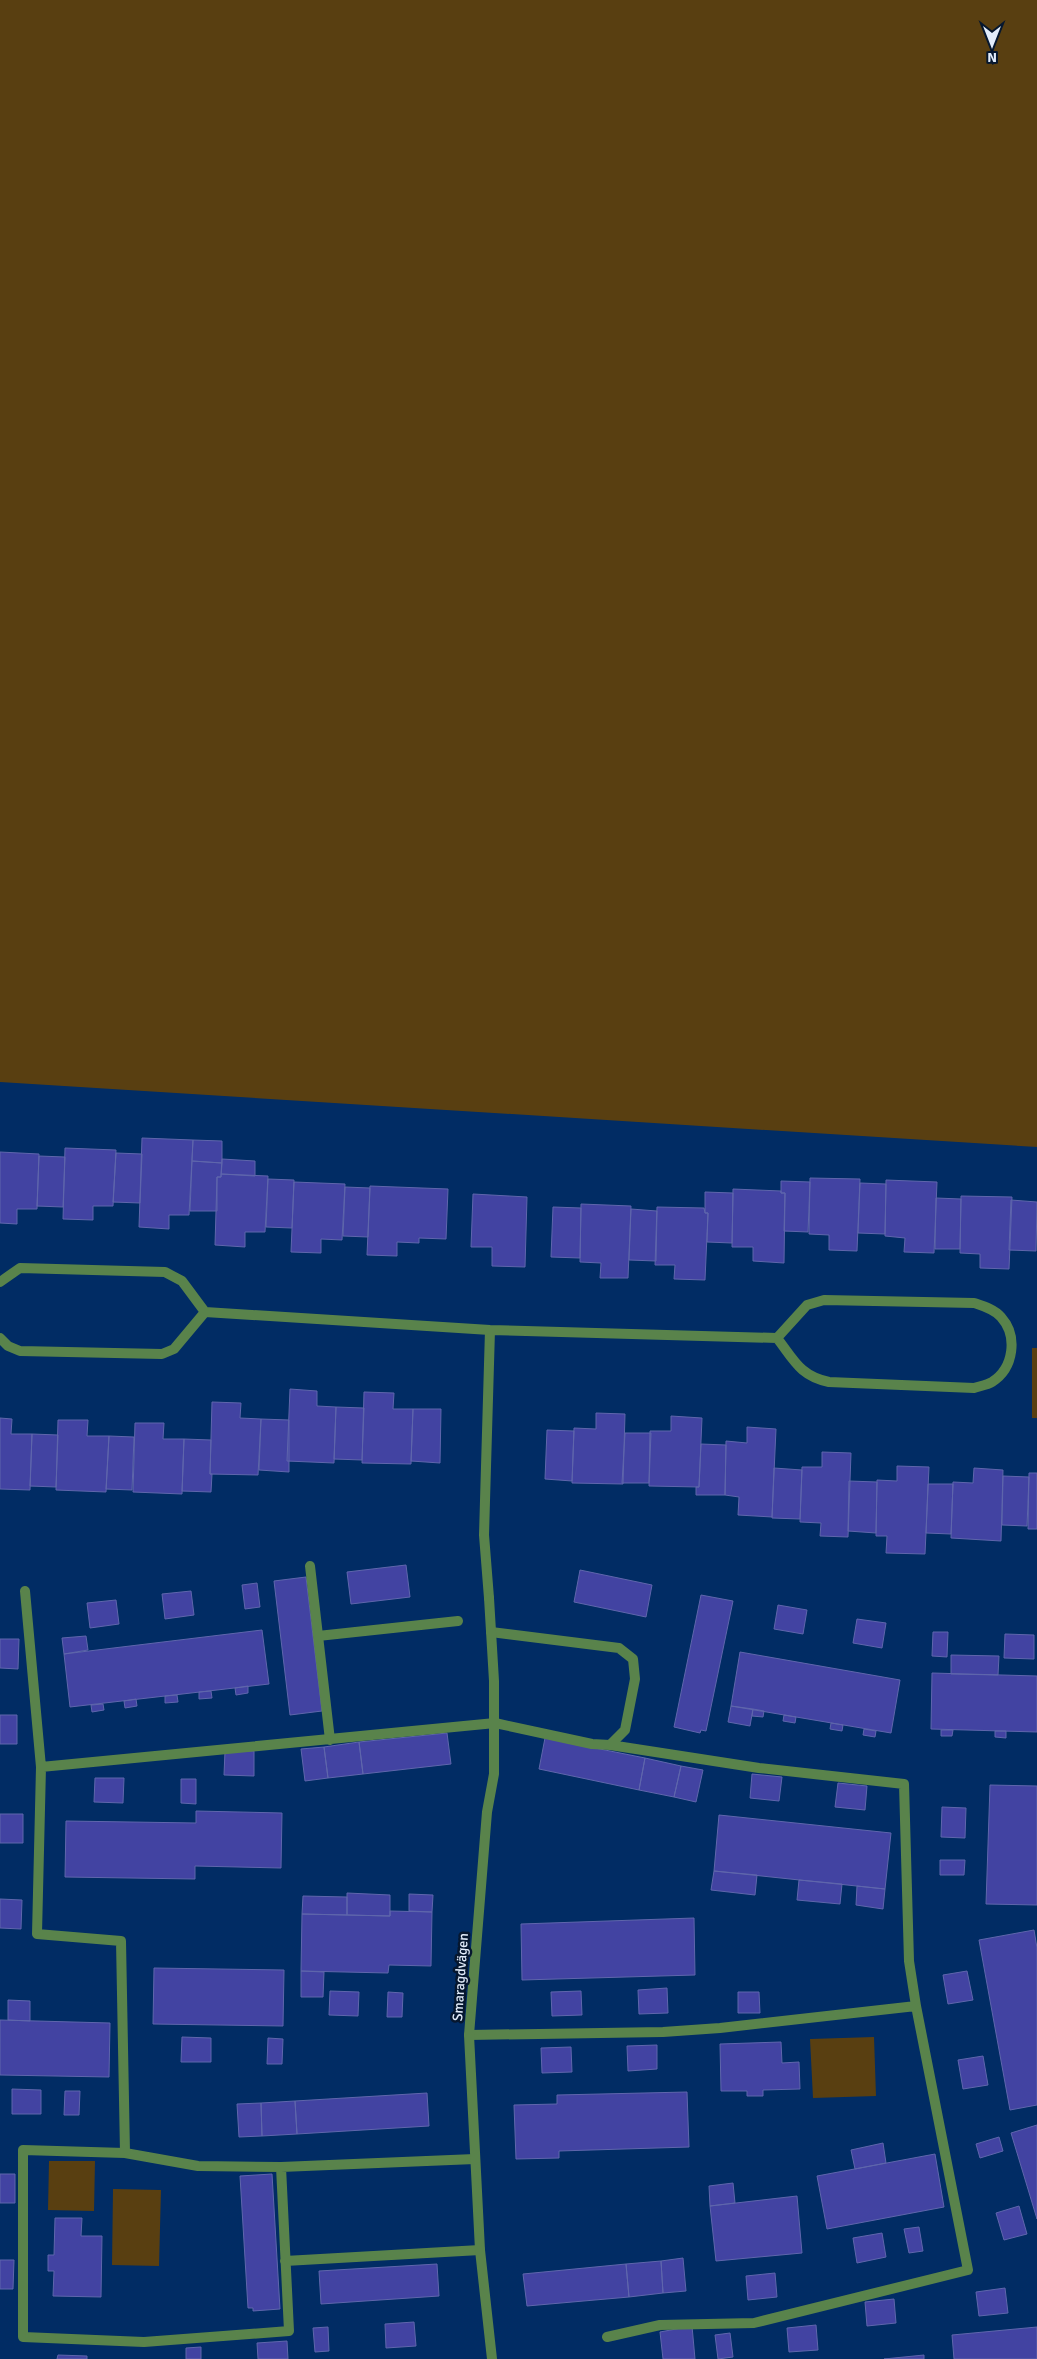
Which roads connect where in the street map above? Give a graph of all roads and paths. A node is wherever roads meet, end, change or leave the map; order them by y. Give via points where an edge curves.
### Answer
1 (0, 1282) edge
2 (204, 1312) junction
3 (490, 1330) junction
4 (0, 1338) edge
5 (777, 1338) junction
6 (310, 1566) dead end
7 (25, 1591) dead end
8 (458, 1621) dead end
9 (491, 1632) junction
10 (318, 1636) junction
11 (495, 1723) junction
12 (330, 1740) junction
13 (610, 1745) junction
14 (40, 1767) junction
15 (916, 2006) junction
16 (469, 2035) junction
17 (125, 2153) junction
18 (474, 2159) junction
19 (281, 2167) junction
20 (480, 2250) junction
21 (285, 2261) junction
22 (607, 2337) dead end
23 (492, 2359) edge

1 - 2 street via 20,1268 165,1272 182,1281
2 - 3 street
2 - 4 street via 174,1349 162,1354 20,1351
3 - 5 street
3 - 9 street, Smaragdvägen via 484,1535
5 - 5 street via 807,1304 824,1300 974,1303 1001,1317 1010,1332 1012,1348 1002,1373 992,1382 974,1388 849,1383 814,1379 802,1372
6 - 10 street
7 - 14 street
8 - 10 street
9 - 11 street, Smaragdvägen
9 - 13 street via 619,1648 633,1659 635,1679 625,1730
10 - 12 street
11 - 12 street
11 - 13 street
11 - 16 street, Smaragdvägen via 494,1774 487,1812
12 - 14 street
13 - 15 street via 759,1768 904,1784 910,1961
14 - 17 street via 37,1934 121,1941
15 - 16 street via 664,2032
15 - 22 street via 968,2270 754,2322 660,2325
16 - 18 street, Smaragdvägen
17 - 19 street via 198,2166
17 - 21 street via 24,2150 22,2337 144,2342 289,2331
18 - 19 street
18 - 20 street, Smaragdvägen
19 - 21 street
20 - 21 street
20 - 23 street, Smaragdvägen

